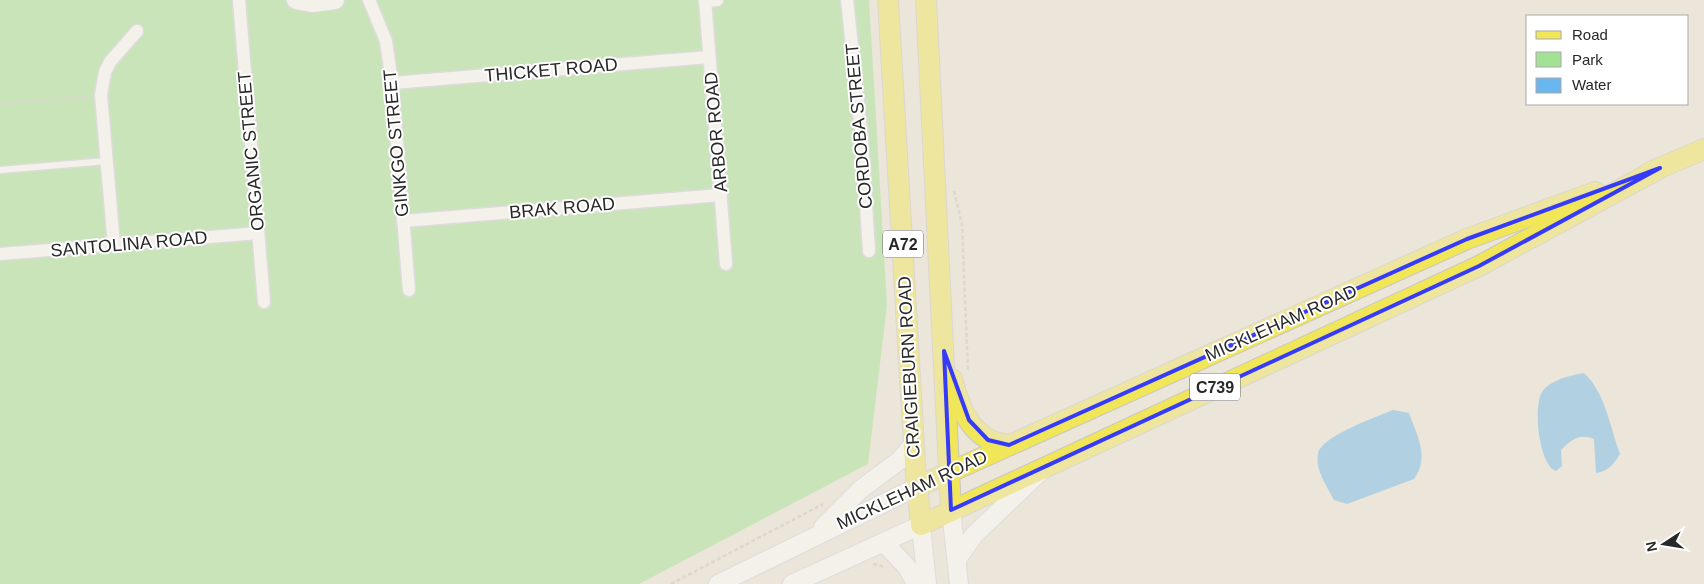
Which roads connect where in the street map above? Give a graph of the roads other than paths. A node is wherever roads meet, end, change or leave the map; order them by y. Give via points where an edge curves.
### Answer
1 (239, 0) edge
2 (296, 0) edge
3 (335, 0) edge
4 (369, 0) edge
5 (709, 0) edge
6 (848, 0) edge
7 (888, 0) edge
8 (926, 0) edge
9 (137, 31) dead end
10 (709, 56) junction
11 (392, 82) junction
12 (1704, 149) edge
13 (107, 161) junction
14 (1660, 168) junction
15 (0, 170) edge
16 (721, 195) junction
17 (403, 221) junction
18 (258, 233) junction
19 (114, 245) junction
20 (869, 251) dead end
21 (0, 254) edge
22 (726, 264) dead end
23 (409, 290) dead end
24 (264, 302) dead end
25 (944, 350) junction
26 (914, 443) junction
27 (1009, 444) junction
28 (1047, 465) junction
29 (949, 472) junction
30 (917, 488) junction
31 (951, 510) junction
32 (921, 525) junction
33 (812, 538) junction
34 (883, 542) junction
35 (958, 558) junction
36 (718, 584) edge
37 (792, 584) edge
38 (916, 584) edge
39 (927, 584) edge
40 (959, 584) edge

1 - 18 street, ORGANIC STREET
2 - 3 main road via 312,4
4 - 11 street, GINKGO STREET via 386,41
5 - 10 street, ARBOR ROAD
6 - 20 street, CORDOBA STREET
7 - 26 main road, CRAIGIEBURN ROAD / A72
8 - 25 main road, CRAIGIEBURN ROAD / A72
9 - 13 street via 105,72 101,95
10 - 11 street, THICKET ROAD
10 - 16 street, ARBOR ROAD
11 - 17 street, GINKGO STREET
12 - 14 main road, MICKLEHAM ROAD / C739
13 - 15 lane
13 - 19 street
14 - 27 main road, MICKLEHAM ROAD / C739 via 1467,239
14 - 28 main road, MICKLEHAM ROAD / C739 via 1479,266
16 - 17 street, BRAK ROAD
16 - 22 street, ARBOR ROAD
17 - 23 street, GINKGO STREET
18 - 19 street, SANTOLINA ROAD
18 - 24 street, ORGANIC STREET
19 - 21 street, SANTOLINA ROAD
25 - 27 main road via 962,409 969,420 988,440
25 - 29 main road, CRAIGIEBURN ROAD / A72
26 - 30 main road, CRAIGIEBURN ROAD / A72
26 - 33 main road via 900,460 861,489
27 - 29 main road, MICKLEHAM ROAD / C739
28 - 31 main road, MICKLEHAM ROAD / C739
28 - 35 main road via 974,535
29 - 30 main road, MICKLEHAM ROAD / C739
29 - 31 main road, CRAIGIEBURN ROAD / A72
30 - 32 main road, CRAIGIEBURN ROAD / A72
30 - 33 main road, MICKLEHAM ROAD / C739
31 - 32 main road, MICKLEHAM ROAD / C739
31 - 35 main road, CRAIGIEBURN ROAD
32 - 34 main road, MICKLEHAM ROAD / C739
32 - 39 main road, CRAIGIEBURN ROAD
33 - 36 main road, MICKLEHAM ROAD / C739
34 - 37 main road, MICKLEHAM ROAD / C739
34 - 38 main road via 907,567
35 - 40 main road, CRAIGIEBURN ROAD

